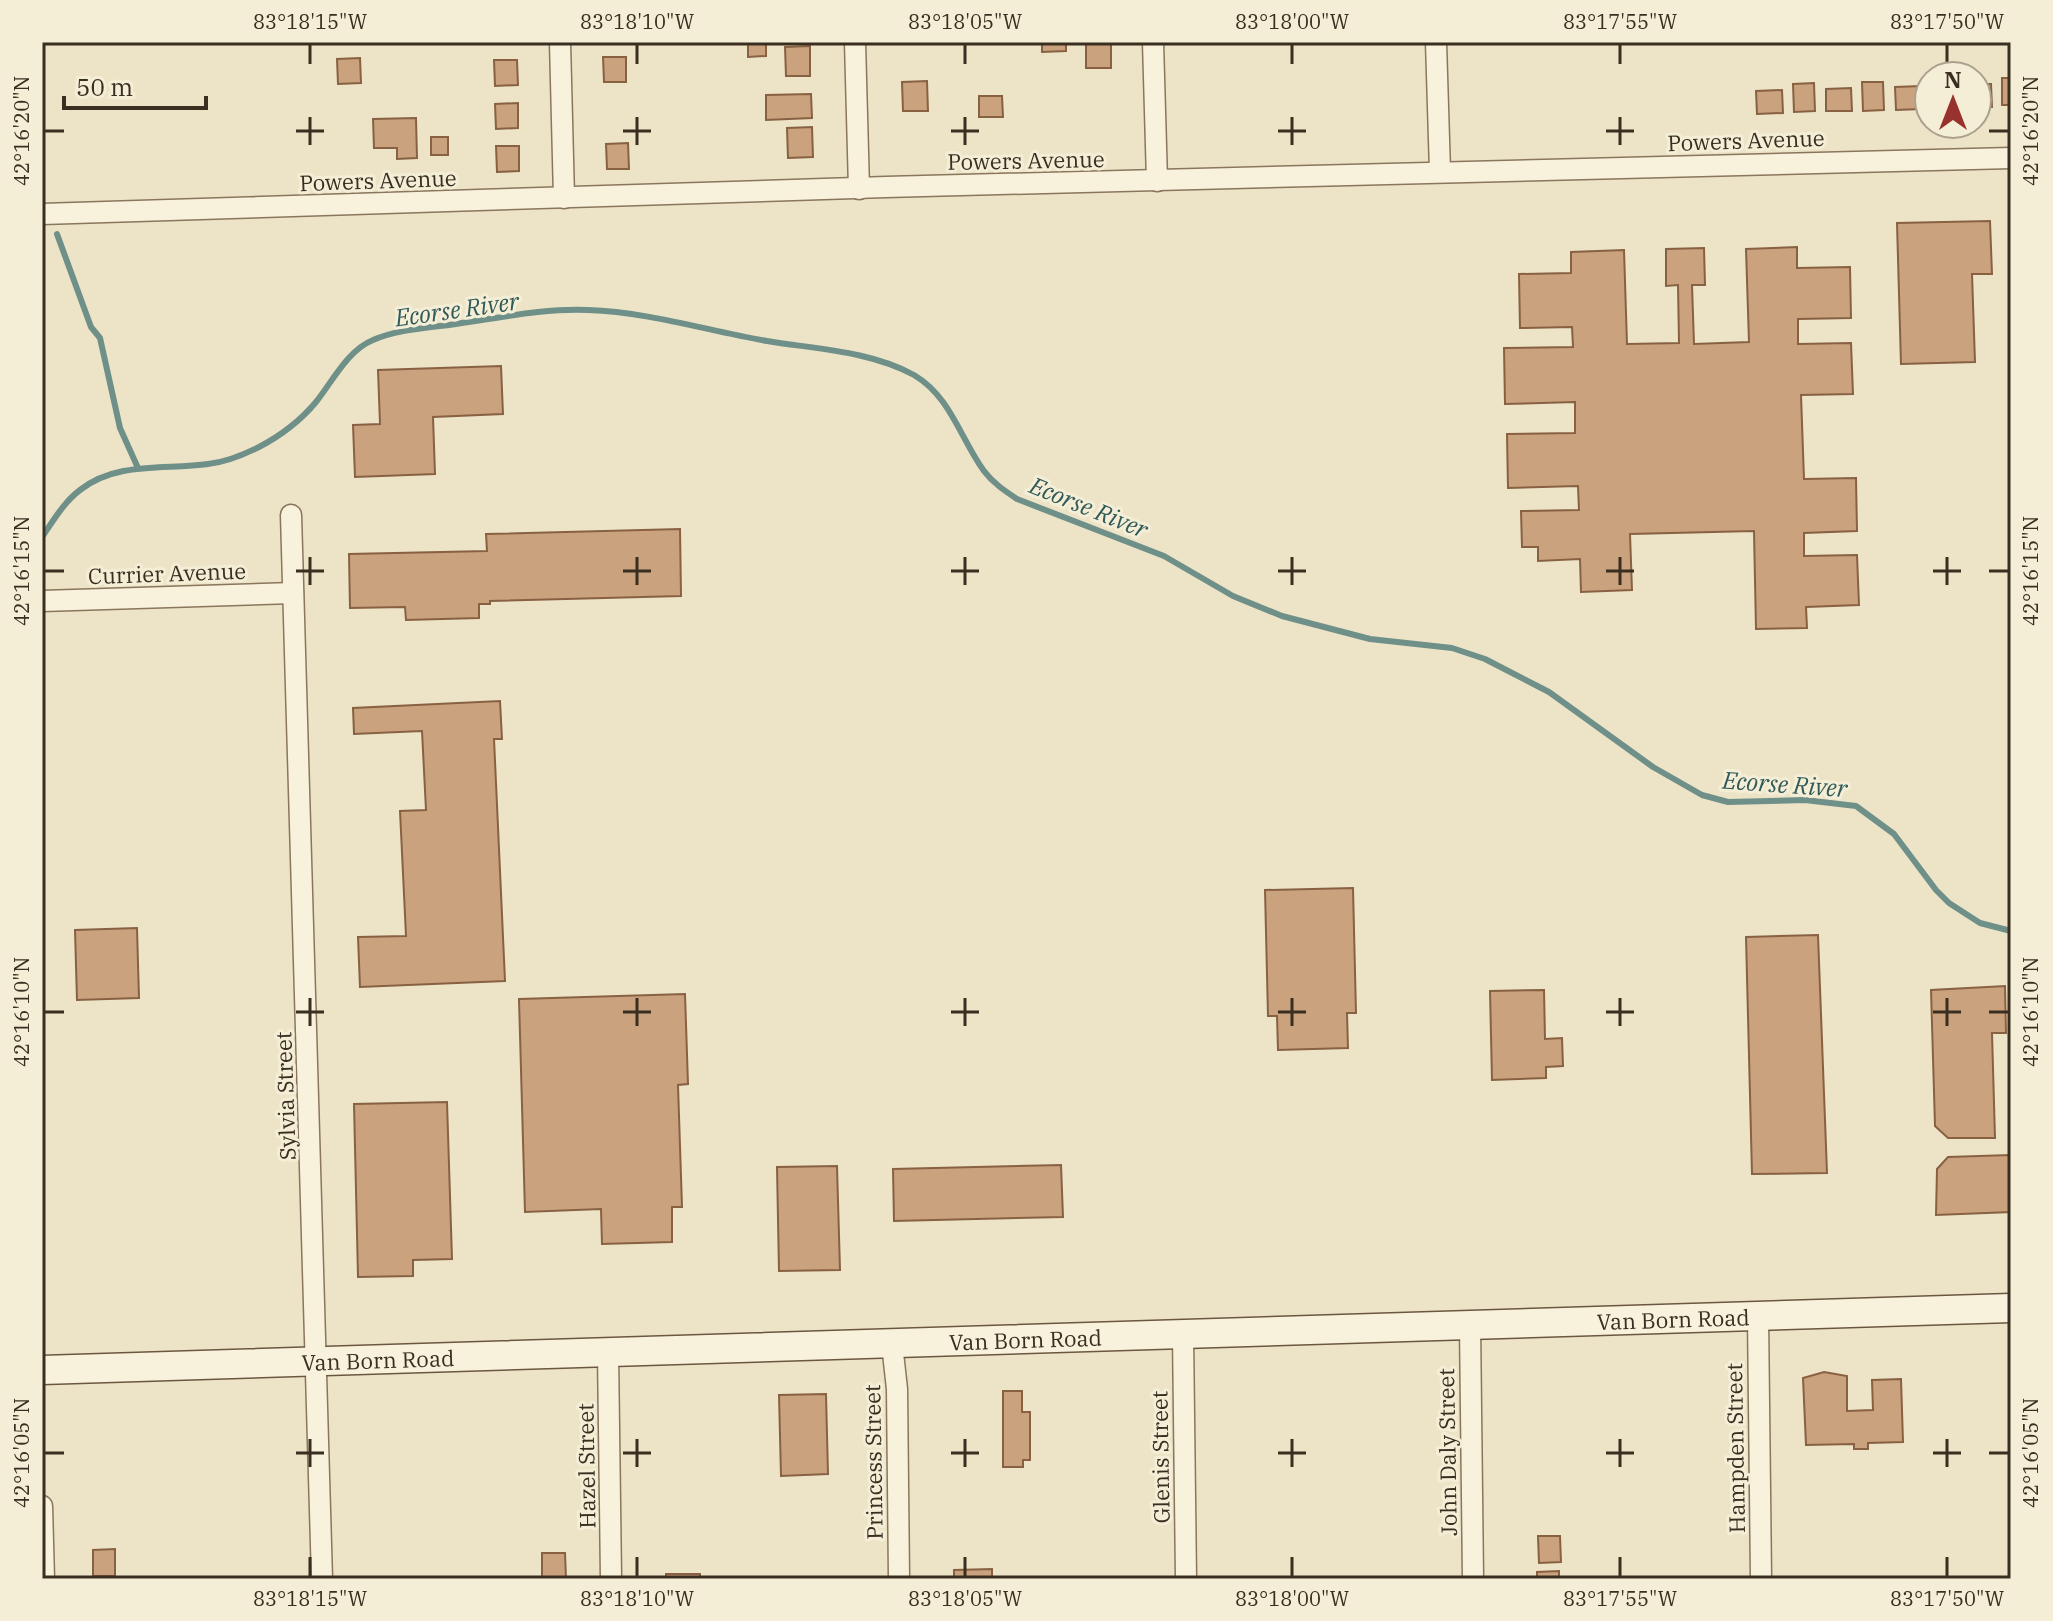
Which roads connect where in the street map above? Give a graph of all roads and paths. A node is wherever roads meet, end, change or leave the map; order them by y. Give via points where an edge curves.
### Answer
1 (560, 42) edge
2 (855, 42) edge
3 (1153, 42) edge
4 (1436, 42) edge
5 (2011, 158) edge
6 (1440, 172) junction
7 (1157, 181) junction
8 (859, 189) junction
9 (564, 198) junction
10 (42, 214) edge
11 (291, 515) dead end
12 (293, 593) junction
13 (42, 601) edge
14 (2011, 1308) edge
15 (1758, 1316) junction
16 (1470, 1325) junction
17 (1183, 1334) junction
18 (892, 1344) junction
19 (608, 1352) junction
20 (317, 1361) junction
21 (42, 1370) edge
22 (42, 1506) edge
23 (44, 1579) edge
24 (322, 1579) edge
25 (611, 1579) edge
26 (899, 1579) edge
27 (1186, 1579) edge
28 (1473, 1579) edge
29 (1761, 1579) edge

1 - 9 street
2 - 8 street
3 - 7 street
4 - 6 street
5 - 6 street, Powers Avenue
6 - 7 street, Powers Avenue
7 - 8 street, Powers Avenue
8 - 9 street, Powers Avenue
9 - 10 street, Powers Avenue
11 - 12 street, Sylvia Street
12 - 13 street, Currier Avenue
12 - 20 street, Sylvia Street
14 - 15 main road, Van Born Road
15 - 16 main road, Van Born Road
15 - 29 street, Hampden Street
16 - 17 main road, Van Born Road
16 - 28 street, John Daly Street
17 - 18 main road, Van Born Road
17 - 27 street, Glenis Street
18 - 19 main road, Van Born Road
18 - 26 street, Princess Street
19 - 20 main road, Van Born Road
19 - 25 street, Hazel Street
20 - 21 main road, Van Born Road
20 - 24 street, Sylvia Street
22 - 23 street

